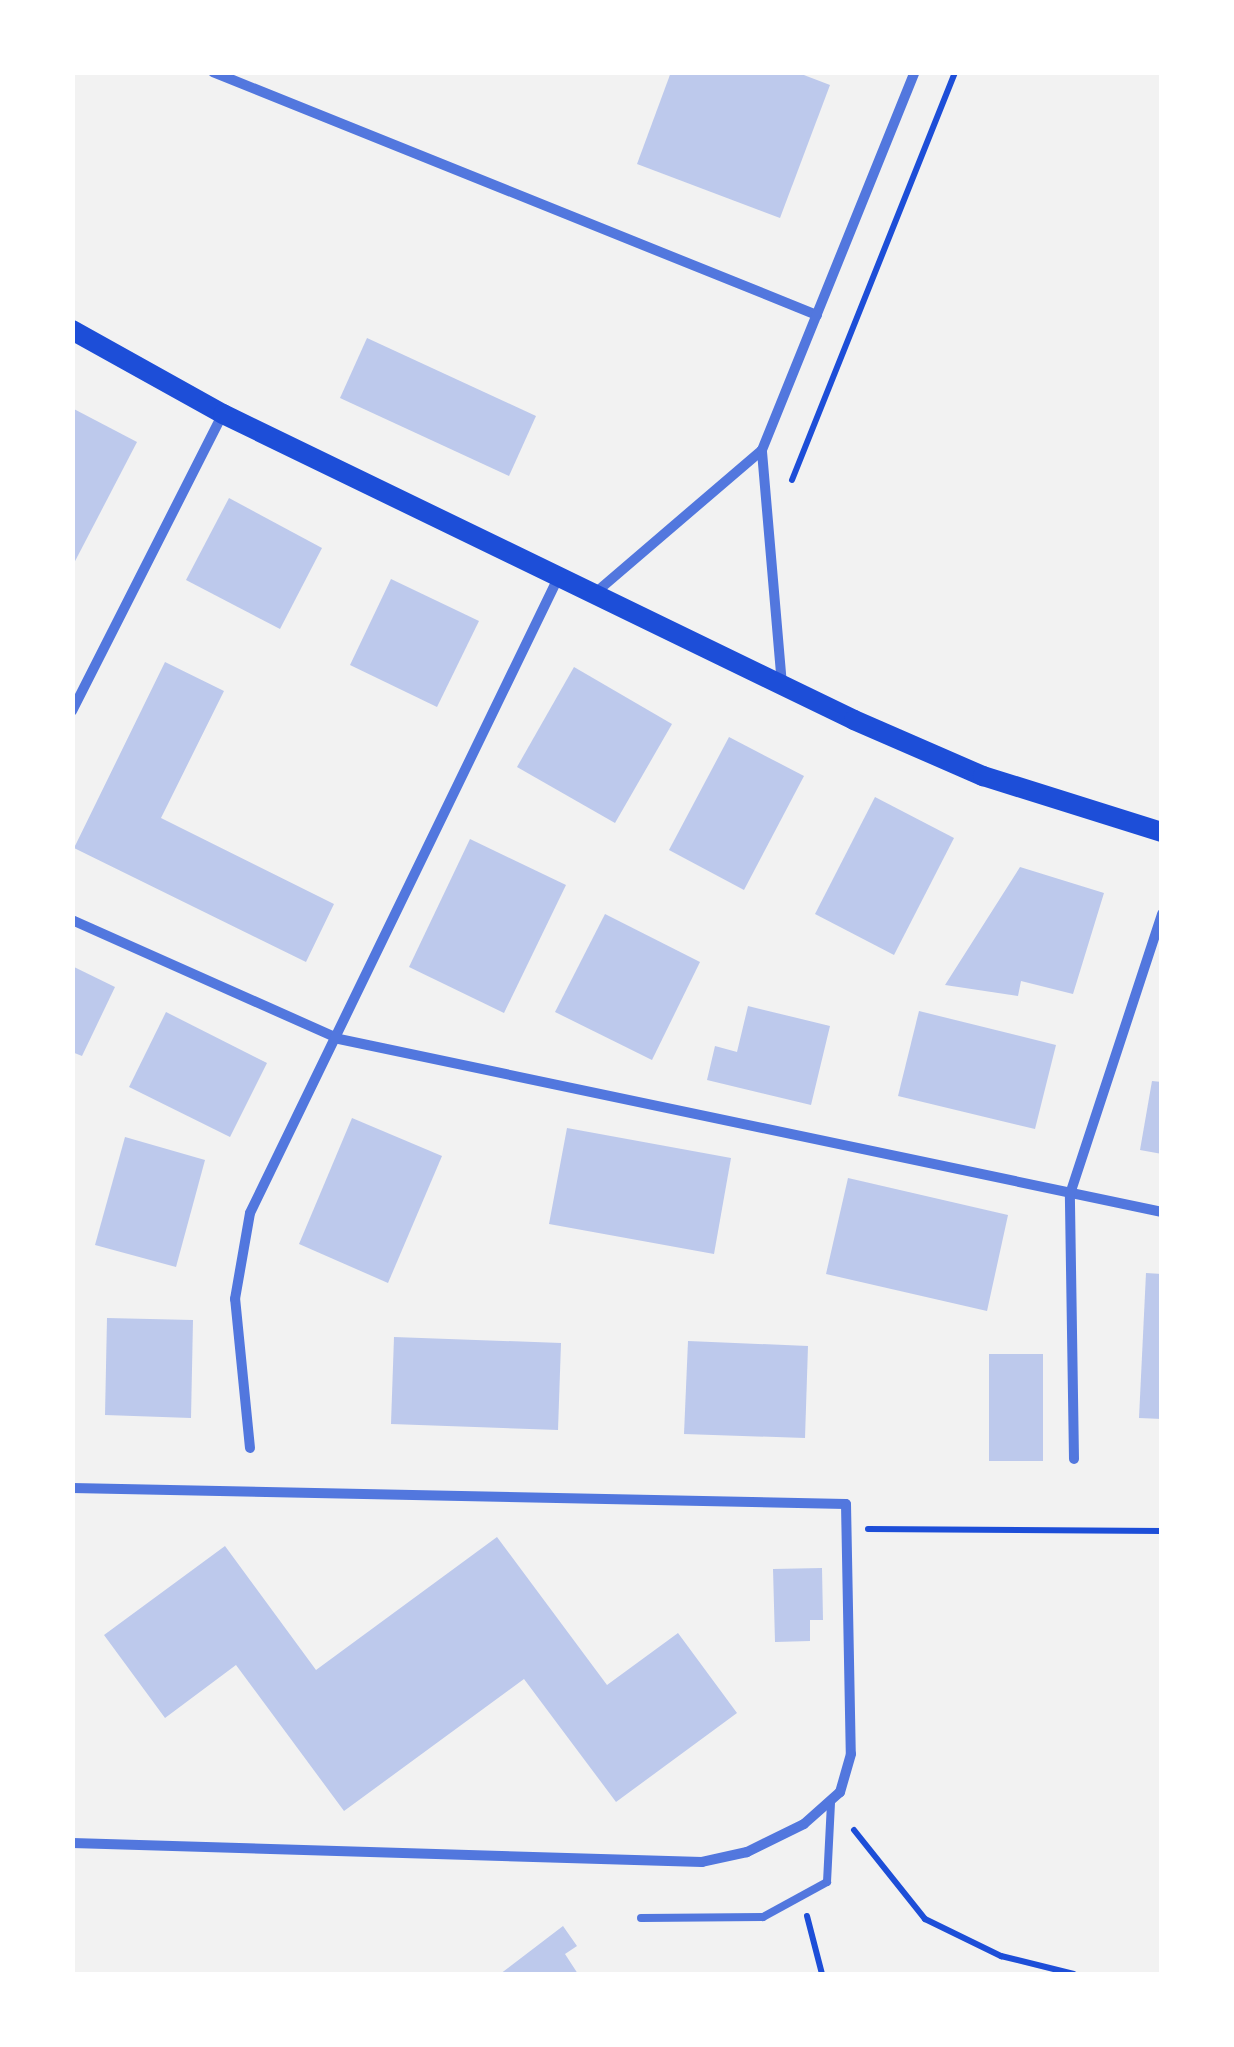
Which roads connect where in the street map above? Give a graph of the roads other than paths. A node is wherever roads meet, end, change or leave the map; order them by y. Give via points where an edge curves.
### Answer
1 (213, 72) edge
2 (915, 72) edge
3 (818, 315) junction
4 (72, 330) edge
5 (223, 414) junction
6 (762, 450) junction
7 (558, 578) junction
8 (594, 594) junction
9 (782, 686) junction
10 (72, 711) edge
11 (1162, 832) edge
12 (1162, 914) edge
13 (72, 920) edge
14 (339, 1039) junction
15 (1070, 1194) junction
16 (1162, 1212) edge
17 (250, 1448) dead end
18 (1074, 1460) dead end
19 (72, 1488) edge
20 (832, 1803) junction
21 (72, 1843) edge
22 (641, 1918) dead end

1 - 3 street
2 - 3 street
3 - 6 street
4 - 5 main road
5 - 7 main road
5 - 10 street
6 - 8 street
6 - 9 street
7 - 8 main road
7 - 14 street
8 - 9 main road
9 - 11 main road via 983,776
12 - 15 street
13 - 14 street
14 - 15 street via 887,1150
14 - 17 street via 259,1192 237,1260 236,1333
15 - 16 street
15 - 18 street
19 - 20 street via 846,1504 851,1754
20 - 21 street via 766,1845 687,1863
20 - 22 lane via 827,1882 763,1917

